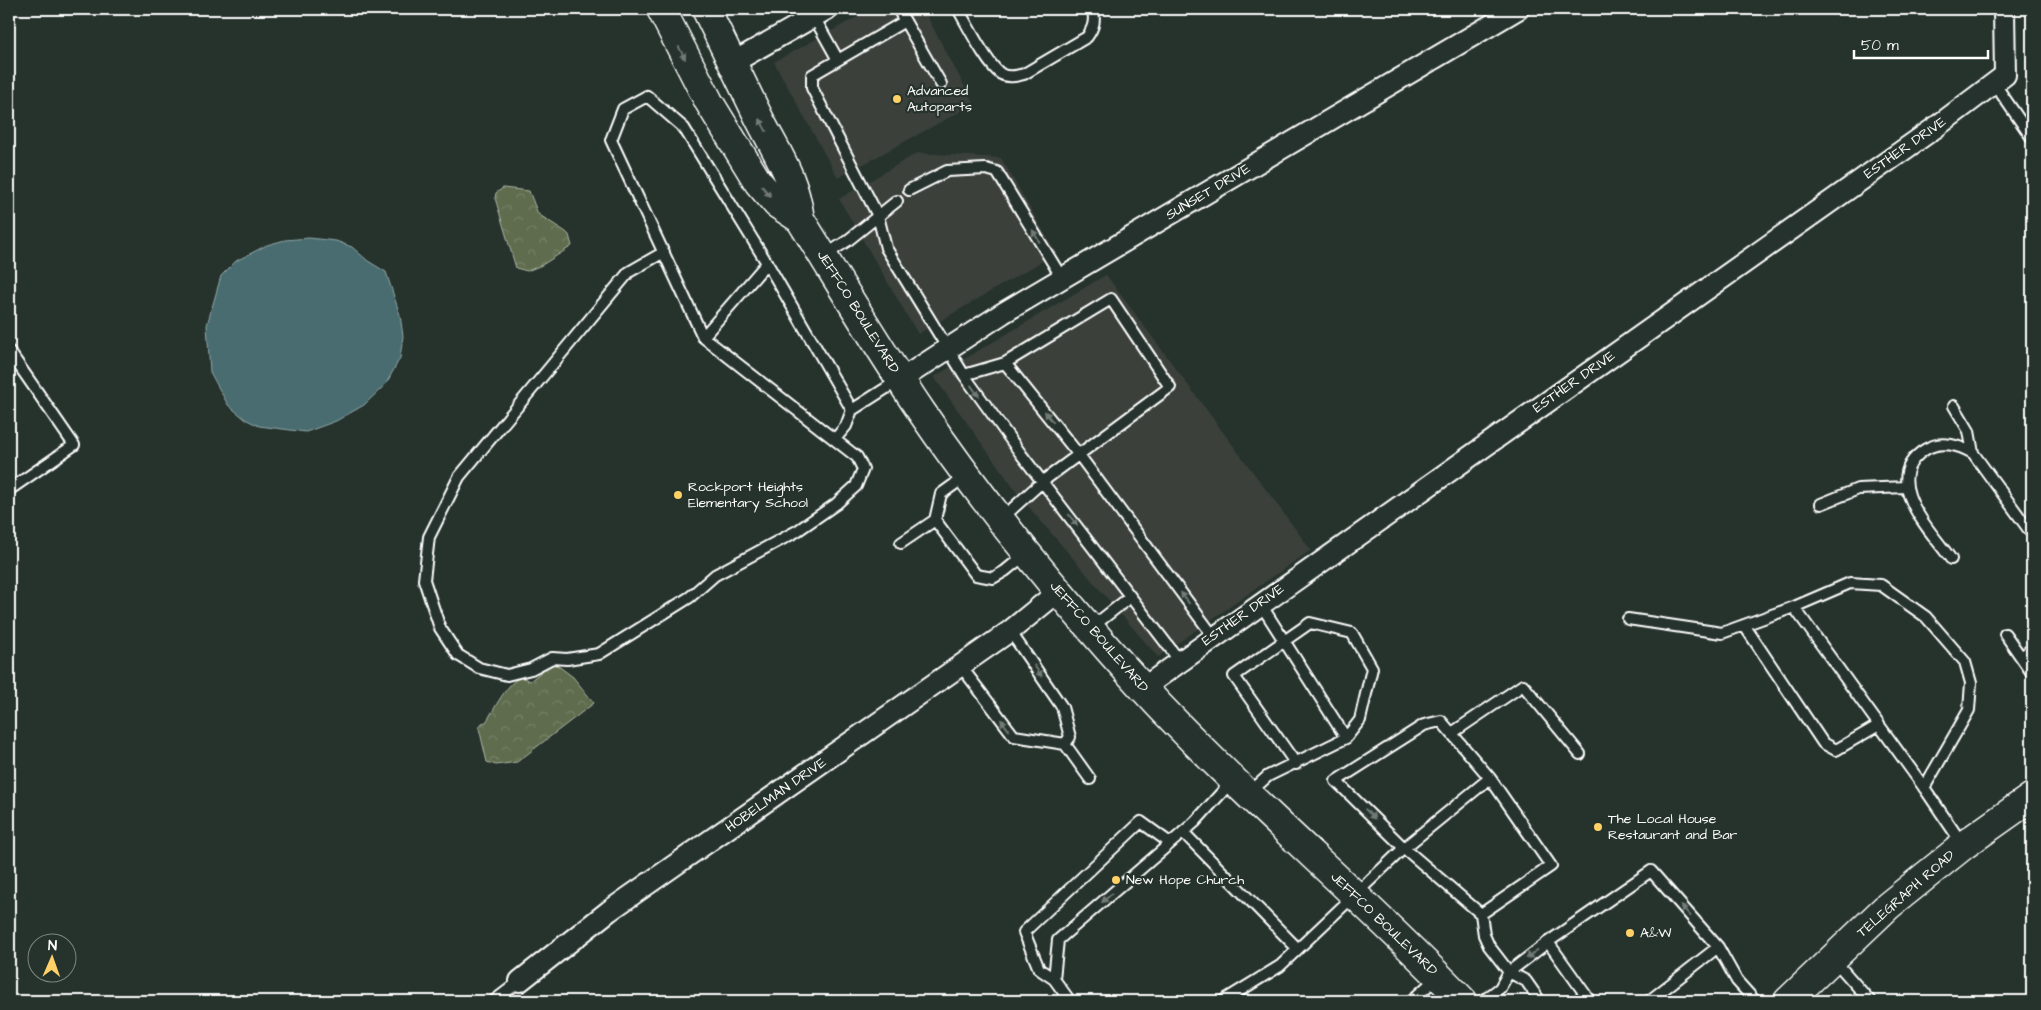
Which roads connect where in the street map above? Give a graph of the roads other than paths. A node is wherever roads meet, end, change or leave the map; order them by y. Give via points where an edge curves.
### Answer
1 (661, 9) edge
2 (706, 9) edge
3 (898, 9) edge
4 (958, 9) edge
5 (1093, 9) edge
6 (1518, 9) edge
7 (2004, 9) edge
8 (821, 13) edge
9 (905, 21) junction
10 (838, 60) junction
11 (732, 63) junction
12 (2000, 79) junction
13 (941, 84) dead end
14 (2032, 138) edge
15 (909, 190) dead end
16 (897, 201) dead end
17 (878, 216) junction
18 (800, 219) junction
19 (664, 252) junction
20 (823, 256) junction
21 (767, 263) junction
22 (1062, 278) junction
23 (703, 338) junction
24 (949, 350) junction
25 (9, 351) edge
26 (1006, 363) junction
27 (964, 375) junction
28 (900, 380) junction
29 (1954, 406) dead end
30 (852, 410) junction
31 (836, 439) junction
32 (1973, 453) junction
33 (1079, 455) junction
34 (967, 474) junction
35 (1043, 481) junction
36 (1906, 487) junction
37 (9, 490) edge
38 (1820, 504) dead end
39 (1001, 519) junction
40 (935, 520) junction
41 (2032, 534) edge
42 (900, 543) dead end
43 (1027, 552) junction
44 (1951, 559) dead end
45 (1059, 591) junction
46 (1130, 597) junction
47 (1260, 603) junction
48 (1794, 607) junction
49 (1628, 619) dead end
50 (1744, 625) junction
51 (1090, 629) junction
52 (1010, 630) junction
53 (2005, 634) dead end
54 (1214, 637) junction
55 (1285, 642) junction
56 (2032, 649) edge
57 (2021, 657) junction
58 (1179, 660) junction
59 (960, 665) junction
60 (2032, 673) edge
61 (1143, 688) junction
62 (1879, 726) junction
63 (1452, 734) junction
64 (1346, 738) junction
65 (1065, 744) junction
66 (1580, 754) dead end
67 (1296, 764) junction
68 (1490, 778) junction
69 (1090, 779) dead end
70 (1240, 787) junction
71 (1924, 788) junction
72 (2032, 797) edge
73 (1183, 832) junction
74 (1170, 843) junction
75 (1964, 846) junction
76 (1404, 848) junction
77 (1355, 895) junction
78 (1481, 914) junction
79 (1548, 942) junction
80 (1718, 947) junction
81 (1297, 948) junction
82 (1834, 959) junction
83 (1509, 972) junction
84 (1439, 977) junction
85 (1054, 979) junction
86 (520, 981) joint
87 (494, 1001) edge
88 (1070, 1001) edge
89 (1223, 1001) edge
90 (1411, 1001) edge
91 (1463, 1001) edge
92 (1484, 1001) edge
93 (1540, 1001) edge
94 (1590, 1001) edge
95 (1650, 1001) edge
96 (1755, 1001) edge
97 (1788, 1001) edge
98 (1870, 1001) edge

1 -> 18 main road, JEFFCO BOULEVARD via 709,102 758,182 777,204
2 - 11 main road, JEFFCO BOULEVARD
3 - 9 lane
4 - 5 lane via 993,66 1002,74 1013,77 1024,74 1087,37 1095,20
6 - 22 street, SUNSET DRIVE
7 - 12 street
8 - 10 lane
8 - 11 street
9 - 10 lane
9 - 13 lane
10 - 17 lane via 812,75 812,88
18 -> 11 main road, JEFFCO BOULEVARD via 796,194 787,170
12 - 14 lane
12 - 47 street, ESTHER DRIVE
22 -> 15 lane via 997,172 986,169 947,170
16 - 17 lane
17 - 20 lane
17 - 24 lane via 886,248
18 - 20 main road, JEFFCO BOULEVARD
19 - 21 lane via 611,140 623,109 647,96 684,128
19 - 23 lane
19 - 31 lane via 628,272 459,477 429,537 424,580 440,628 458,655 479,668 507,675 532,669 552,658 599,654 690,597 714,575 797,531 856,486 864,469 857,457
20 - 28 main road, JEFFCO BOULEVARD
21 - 23 lane
21 - 30 lane
22 - 24 street, SUNSET DRIVE
23 - 31 lane
24 - 27 lane
24 - 28 street, SUNSET DRIVE
25 - 37 lane via 74,445
26 - 27 lane
33 -> 26 lane
26 - 33 lane via 1111,299 1170,386
27 -> 35 lane
28 - 30 lane
28 - 34 main road, JEFFCO BOULEVARD
29 - 32 lane via 1969,430
30 - 31 lane
32 - 36 lane via 1959,446 1930,446 1913,460 1907,473
32 - 41 lane
33 - 35 lane
54 -> 33 lane
34 - 39 main road, JEFFCO BOULEVARD
34 - 40 lane via 941,494
35 - 39 lane
35 -> 46 lane
36 - 38 lane via 1858,489
36 - 44 lane via 1910,501
39 - 43 main road, JEFFCO BOULEVARD
40 - 42 lane
40 - 43 lane via 976,575 993,578
43 - 45 main road, JEFFCO BOULEVARD
45 - 51 main road, JEFFCO BOULEVARD
45 - 52 street, HOBELMAN DRIVE
46 - 51 lane
46 - 58 lane
47 - 54 street, ESTHER DRIVE
47 - 55 lane
48 - 50 lane
48 - 62 lane
48 - 71 lane via 1850,583 1881,585 1926,617 1965,662 1971,682 1969,710
49 - 50 lane via 1722,633
50 - 62 lane via 1823,743 1836,750
51 - 61 main road, JEFFCO BOULEVARD
52 - 59 street, HOBELMAN DRIVE
52 -> 65 lane via 1062,707 1070,738
53 - 57 lane
54 - 58 street, ESTHER DRIVE
55 - 64 lane
55 - 64 lane via 1310,623 1352,633 1372,668 1360,720
55 - 67 lane via 1234,676
56 - 57 lane
57 - 60 lane
58 - 61 street, ESTHER DRIVE
65 -> 59 lane via 1014,736
59 - 86 street, HOBELMAN DRIVE via 609,911
61 - 70 main road, JEFFCO BOULEVARD
62 - 71 lane
63 - 66 lane via 1523,685
63 - 68 lane
63 -> 76 lane via 1441,721 1424,725 1336,781
64 - 67 lane
65 - 69 lane
67 - 70 lane
68 - 76 lane
68 - 78 lane via 1551,866
70 - 73 lane
70 - 77 main road, JEFFCO BOULEVARD
71 - 75 lane
72 - 75 main road, TELEGRAPH ROAD
73 - 74 lane
73 - 81 lane
74 -> 85 lane via 1058,940
74 - 85 lane via 1141,822 1024,932 1039,969
75 - 82 main road, TELEGRAPH ROAD via 1888,906
76 - 77 lane
76 - 78 lane
77 - 81 lane
77 - 84 main road, JEFFCO BOULEVARD
78 - 83 lane via 1489,946
80 -> 79 lane via 1651,871
79 -> 83 lane
79 - 94 lane
80 - 95 lane
80 - 96 lane via 1737,980
81 - 89 lane via 1280,966
82 - 97 main road, TELEGRAPH ROAD
82 - 98 lane
83 - 92 lane via 1500,988
83 - 93 lane via 1526,981
84 - 90 lane
84 - 91 main road, JEFFCO BOULEVARD
85 - 88 lane
86 - 87 lane, HOBELMAN DRIVE

